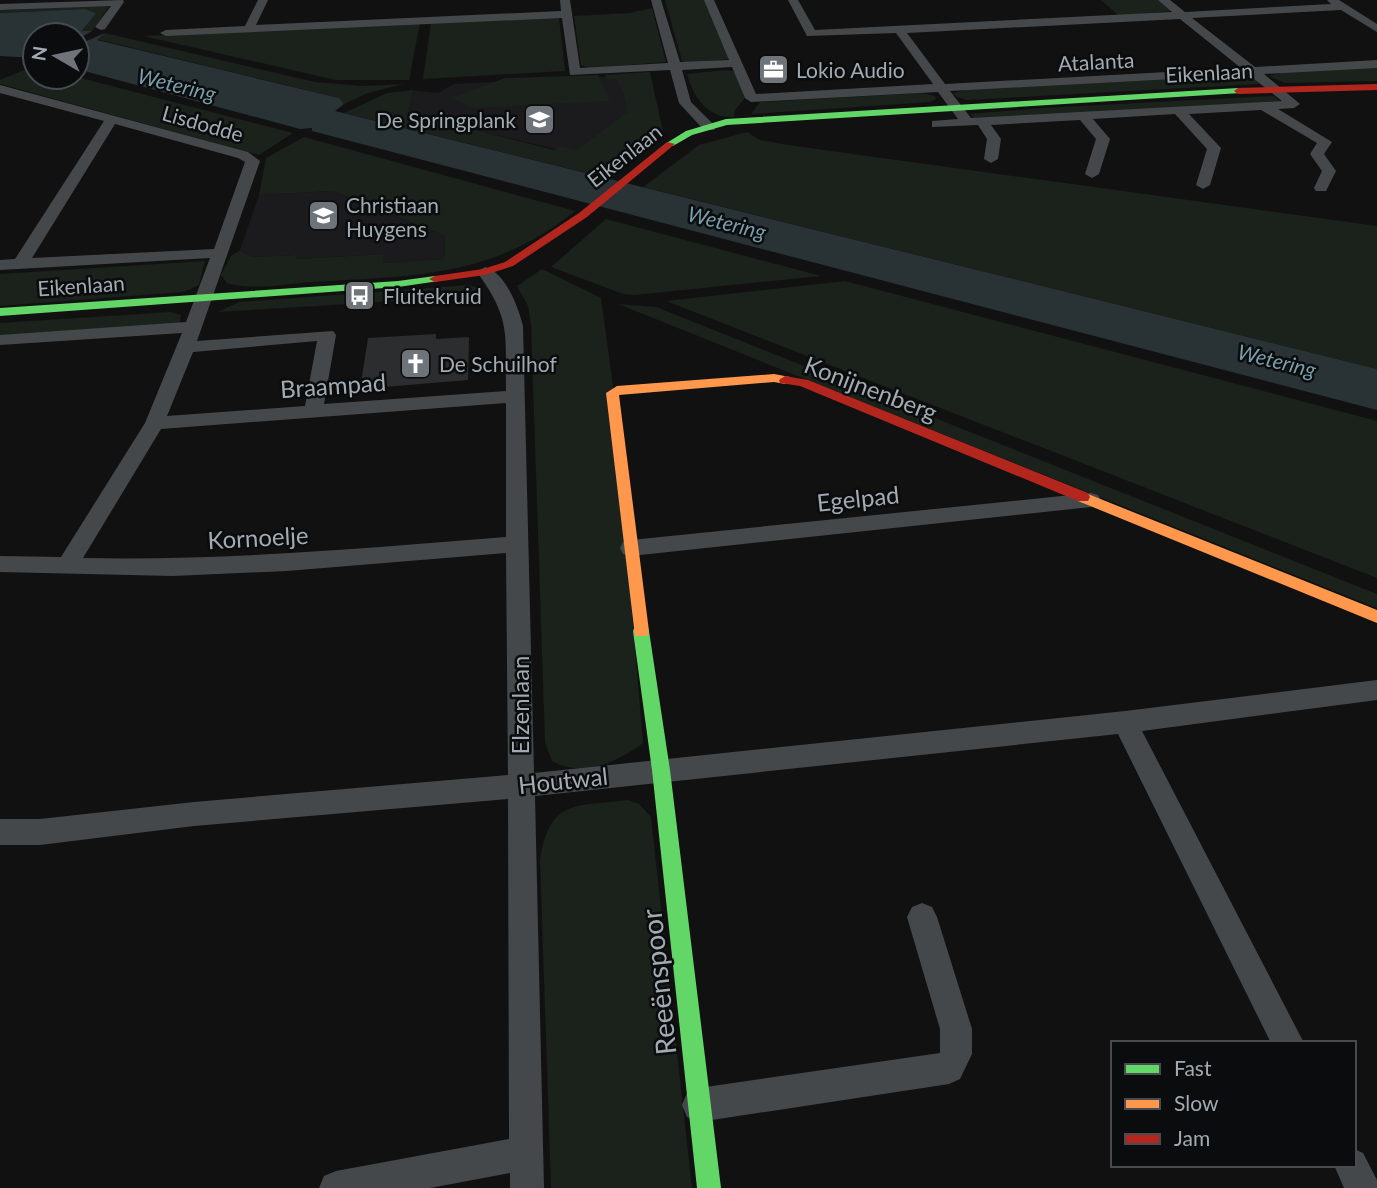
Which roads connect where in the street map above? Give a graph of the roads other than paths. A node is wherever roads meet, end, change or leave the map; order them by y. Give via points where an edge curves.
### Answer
1 (263, 0) edge
2 (565, 0) edge
3 (656, 0) edge
4 (709, 0) edge
5 (793, 0) edge
6 (1163, 0) edge
7 (1332, 0) edge
8 (120, 1) edge
9 (0, 7) edge
10 (1342, 7) junction
11 (567, 14) junction
12 (1182, 15) junction
13 (101, 27) dead end
14 (250, 29) junction
15 (1377, 29) edge
16 (900, 30) junction
17 (166, 33) dead end
18 (735, 63) junction
19 (1377, 64) edge
20 (675, 68) junction
21 (1254, 71) junction
22 (1377, 87) edge
23 (942, 88) junction
24 (0, 89) edge
25 (1276, 89) junction
26 (1264, 106) junction
27 (956, 107) junction
28 (1179, 111) junction
29 (1084, 116) junction
30 (112, 119) junction
31 (982, 121) junction
32 (967, 122) junction
33 (937, 124) dead end
34 (709, 127) junction
35 (990, 159) dead end
36 (1093, 174) dead end
37 (1203, 185) dead end
38 (1321, 188) dead end
39 (220, 253) junction
40 (21, 263) junction
41 (0, 265) edge
42 (485, 272) junction
43 (204, 298) junction
44 (0, 312) edge
45 (193, 327) junction
46 (0, 340) edge
47 (186, 347) junction
48 (515, 396) junction
49 (313, 412) junction
50 (155, 423) junction
51 (1091, 500) junction
52 (518, 544) junction
53 (631, 548) junction
54 (0, 564) edge
55 (67, 566) junction
56 (1377, 617) edge
57 (1377, 690) edge
58 (1125, 722) junction
59 (661, 770) junction
60 (520, 786) junction
61 (0, 832) edge
62 (922, 917) dead end
63 (1287, 1041) edge
64 (699, 1105) junction
65 (527, 1153) junction
66 (1352, 1167) edge
67 (336, 1188) edge
68 (527, 1188) edge
69 (709, 1188) edge
70 (1363, 1188) edge

1 - 14 street
2 - 11 street
3 - 20 street
4 - 18 street, Atalanta
5 - 16 street via 811,34
6 - 12 street
7 - 10 street
8 - 9 street
8 - 13 street
10 - 12 street
10 - 15 street
11 - 14 street via 424,15
11 - 20 street via 574,72
12 - 16 street
12 - 21 street
14 - 17 street
16 - 23 street
18 - 20 street
18 - 23 street, Atalanta via 751,98
19 - 21 street, Atalanta
20 - 34 street via 685,103
21 - 23 street, Atalanta
21 - 25 street
22 - 25 street, Eikenlaan
23 - 27 street
24 - 30 street, Lisdodde
25 - 26 street via 1294,104
25 - 27 street, Eikenlaan
26 - 28 street
26 - 38 street via 1325,142 1317,154 1329,170
27 - 32 street
27 - 34 street, Eikenlaan via 786,117
28 - 29 street
28 - 37 street via 1214,148
29 - 31 street
29 - 36 street via 1102,139
30 - 39 street, Lisdodde via 253,161
30 - 40 street
31 - 32 street
31 - 35 street via 994,139
32 - 33 street
34 - 42 street, Eikenlaan via 689,133 636,168 583,215 535,249
39 - 40 street
39 - 43 street, Lisdodde
40 - 41 street
42 - 43 street, Eikenlaan via 410,283
42 - 48 street, Elzenlaan via 509,304 514,326
43 - 44 street, Eikenlaan
43 - 45 street, Lisdodde
45 - 46 street
45 - 47 street, Lisdodde
47 - 49 street via 327,335
47 - 50 street, Lisdodde
48 - 49 street, Braampad
48 - 52 street, Elzenlaan
49 - 50 street, Braampad
50 - 55 street, Lisdodde
51 - 53 street, Egelpad
51 - 53 street, Konijnenberg via 803,383 774,378 617,390 611,398
51 - 56 street, Konijnenberg
52 - 55 street, Kornoelje via 274,564
52 - 60 street, Elzenlaan
53 - 59 street, Konijnenberg
54 - 55 street, Kornoelje
57 - 58 street, Houtwal
58 - 59 street, Houtwal
58 - 63 street
59 - 60 street, Houtwal
59 - 64 street, Reeënspoor
60 - 61 street, Houtwal via 40,832
60 - 65 street, Elzenlaan
62 - 64 street via 956,1029 956,1059 949,1068
64 - 69 street, Reeënspoor
65 - 67 street
65 - 68 street, Elzenlaan
66 - 70 street

